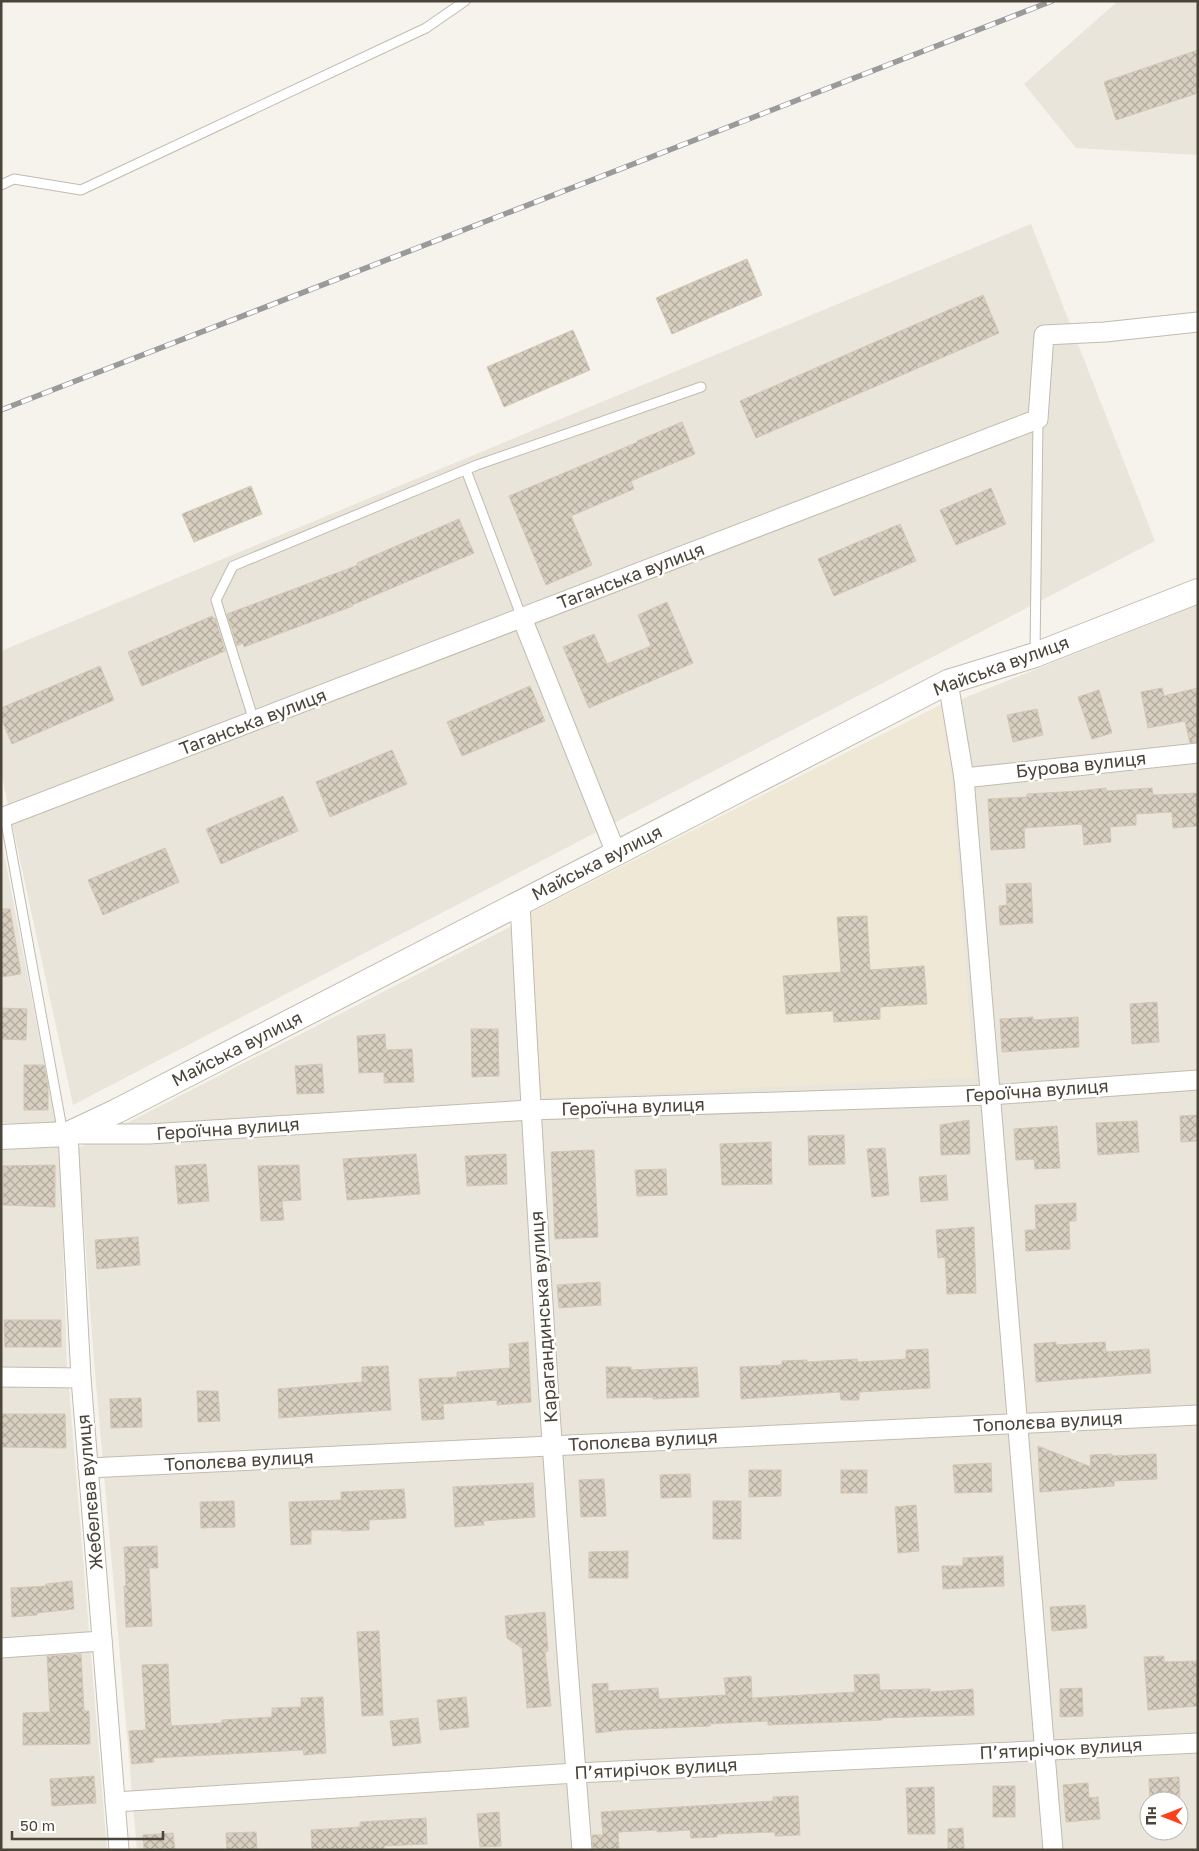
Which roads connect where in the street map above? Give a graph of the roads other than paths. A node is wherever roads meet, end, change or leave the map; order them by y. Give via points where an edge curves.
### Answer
1 (465, 1) edge
2 (1, 185) edge
3 (1198, 322) edge
4 (701, 387) dead end
5 (1038, 419) junction
6 (466, 470) junction
7 (1198, 591) edge
8 (522, 618) junction
9 (1035, 655) junction
10 (948, 682) junction
11 (254, 721) junction
12 (1198, 753) edge
13 (964, 778) junction
14 (3, 817) edge
15 (616, 853) junction
16 (520, 904) junction
17 (1198, 1080) edge
18 (990, 1095) junction
19 (530, 1110) junction
20 (66, 1134) junction
21 (1, 1137) edge
22 (1, 1377) edge
23 (81, 1378) junction
24 (1198, 1415) edge
25 (1017, 1423) junction
26 (552, 1446) junction
27 (88, 1468) junction
28 (102, 1641) junction
29 (1, 1648) edge
30 (1198, 1743) edge
31 (1044, 1750) junction
32 (576, 1773) junction
33 (115, 1802) junction
34 (119, 1850) edge
35 (582, 1850) edge
36 (1053, 1850) edge

1 - 2 lane via 426,28 82,190 14,178
3 - 5 street via 1044,335
4 - 6 lane
5 - 8 street, Таганська вулиця
5 - 9 lane
6 - 8 lane
6 - 11 lane via 233,566 216,600
7 - 9 street, Майська вулиця
8 - 11 street, Таганська вулиця
8 - 15 street
9 - 10 street, Майська вулиця
10 - 13 street
10 - 15 street, Майська вулиця
11 - 14 street, Таганська вулиця
12 - 13 street, Бурова вулиця
13 - 18 street
14 - 20 lane
15 - 16 street, Майська вулиця
16 - 19 street, Карагандинська вулиця
16 - 20 street, Майська вулиця via 126,1107
17 - 18 street, Героїчна вулиця
18 - 19 street, Героїчна вулиця
18 - 25 street
19 - 20 street, Героїчна вулиця via 149,1134
19 - 26 street, Карагандинська вулиця
20 - 21 street, Майська вулиця
20 - 23 street, Жебелєва вулиця
22 - 23 street
23 - 27 street, Жебелєва вулиця
24 - 25 street, Тополєва вулиця
25 - 26 street, Тополєва вулиця
25 - 31 street
26 - 27 street, Тополєва вулиця
26 - 32 street, Карагандинська вулиця
27 - 28 street, Жебелєва вулиця
28 - 29 street
28 - 33 street, Жебелєва вулиця
30 - 31 street, П’ятирічок вулиця
31 - 32 street, П’ятирічок вулиця
31 - 36 street
32 - 33 street, П’ятирічок вулиця
32 - 35 street, Карагандинська вулиця
33 - 34 street, Жебелєва вулиця

